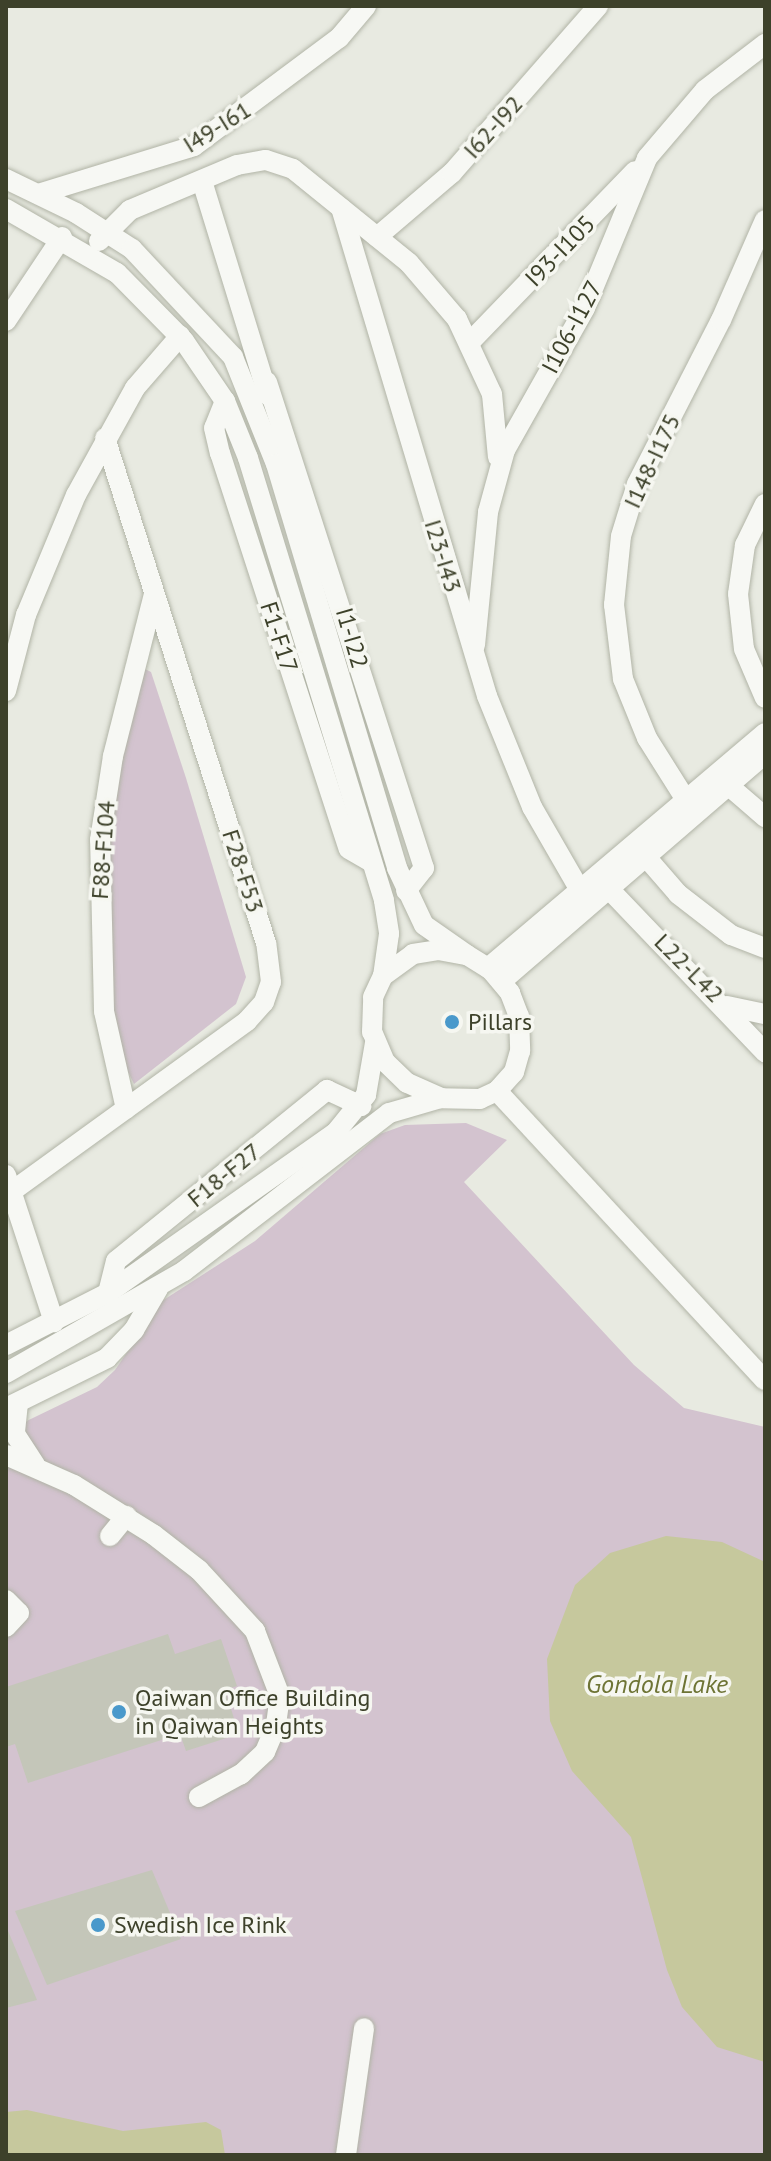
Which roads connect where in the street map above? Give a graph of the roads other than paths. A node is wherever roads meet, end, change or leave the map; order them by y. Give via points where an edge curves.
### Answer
1 (366, 6) edge
2 (598, 6) edge
3 (765, 44) edge
4 (647, 158) junction
5 (6, 179) edge
6 (202, 181) junction
7 (38, 194) junction
8 (341, 208) junction
9 (6, 209) edge
10 (765, 220) edge
11 (106, 230) junction
12 (62, 237) junction
13 (377, 237) junction
14 (90, 254) junction
15 (6, 321) edge
16 (180, 336) junction
17 (471, 341) junction
18 (267, 382) junction
19 (105, 438) junction
20 (269, 443) junction
21 (497, 472) junction
22 (765, 504) edge
23 (154, 593) junction
24 (474, 657) junction
25 (6, 691) edge
26 (765, 698) edge
27 (765, 733) edge
28 (765, 754) edge
29 (729, 786) junction
30 (686, 800) junction
31 (765, 817) edge
32 (646, 857) junction
33 (609, 889) junction
34 (580, 890) junction
35 (406, 891) junction
36 (765, 948) edge
37 (467, 955) junction
38 (495, 974) junction
39 (383, 976) junction
40 (727, 1006) junction
41 (765, 1014) edge
42 (375, 1043) junction
43 (765, 1052) edge
44 (497, 1091) junction
45 (441, 1098) junction
46 (361, 1106) junction
47 (126, 1109) junction
48 (8, 1183) edge
49 (159, 1287) junction
50 (108, 1293) junction
51 (54, 1322) junction
52 (6, 1345) edge
53 (6, 1373) edge
54 (765, 1380) edge
55 (12, 1406) edge
56 (6, 1455) edge
57 (35, 1465) junction
58 (126, 1516) junction
59 (110, 1536) dead end
60 (6, 1600) edge
61 (6, 1627) edge
62 (199, 1797) dead end
63 (364, 2028) dead end
64 (346, 2155) edge

1 - 7 street, I49-I61 via 339,38 194,146
2 - 13 street, I62-I92 via 496,128
3 - 4 street, I106-I127 via 705,90
4 - 17 street, I93-I105
4 - 21 street, I106-I127 via 585,308 518,423
5 - 7 street
6 - 8 street via 249,162 276,162 301,174
6 - 11 street via 130,210
6 - 18 street
7 - 11 street
8 - 13 street
8 - 24 street, I23-I43
9 - 12 street
10 - 30 street, I148-I175 via 721,320 637,484 621,536 614,605 623,679 647,738
11 - 14 street
11 - 20 street via 152,266 219,338 248,387
12 - 14 street
12 - 15 street
13 - 17 street via 438,294
14 - 16 street via 146,299
16 - 19 street via 135,388
16 - 39 street via 225,401 252,471 389,924
17 - 21 street via 497,415
18 - 20 street
18 - 35 street, I1-I22 via 424,868
19 - 23 street, F28-F53
19 - 25 street via 40,578
20 - 35 street
21 - 24 street, I106-I127 via 484,539
22 - 26 street via 745,545 738,594 744,649
23 - 47 street, F88-F104 via 116,744 100,840 104,1011
23 - 47 street, F28-F53 via 273,970 264,1002 247,1021
24 - 34 street, I23-I43 via 532,807
27 - 30 street
28 - 29 street
29 - 31 street
29 - 32 street
30 - 34 street
32 - 33 street
32 - 36 street via 678,894 731,935
33 - 38 street
33 - 40 street, L22-L42
34 - 38 street
35 - 37 street via 424,925
37 - 38 street
37 - 39 street via 438,950 413,954
38 - 44 street via 516,1004 521,1041 514,1072
39 - 42 street via 371,1009
40 - 41 street
40 - 43 street, L22-L42
42 - 45 street via 407,1083
42 - 46 street
44 - 45 street via 469,1101
44 - 54 street
45 - 49 street via 389,1113 271,1208
46 - 50 street via 336,1132
46 - 50 street, F18-F27 via 327,1090 116,1261
47 - 48 street, F28-F53
48 - 51 street
49 - 53 street
49 - 55 street via 115,1352
50 - 51 street
51 - 52 street
55 - 57 street via 15,1434
56 - 57 street
57 - 58 street
58 - 59 street
58 - 62 street via 199,1570 255,1631 280,1696 265,1752 241,1774
60 - 61 street via 19,1613
63 - 64 street

